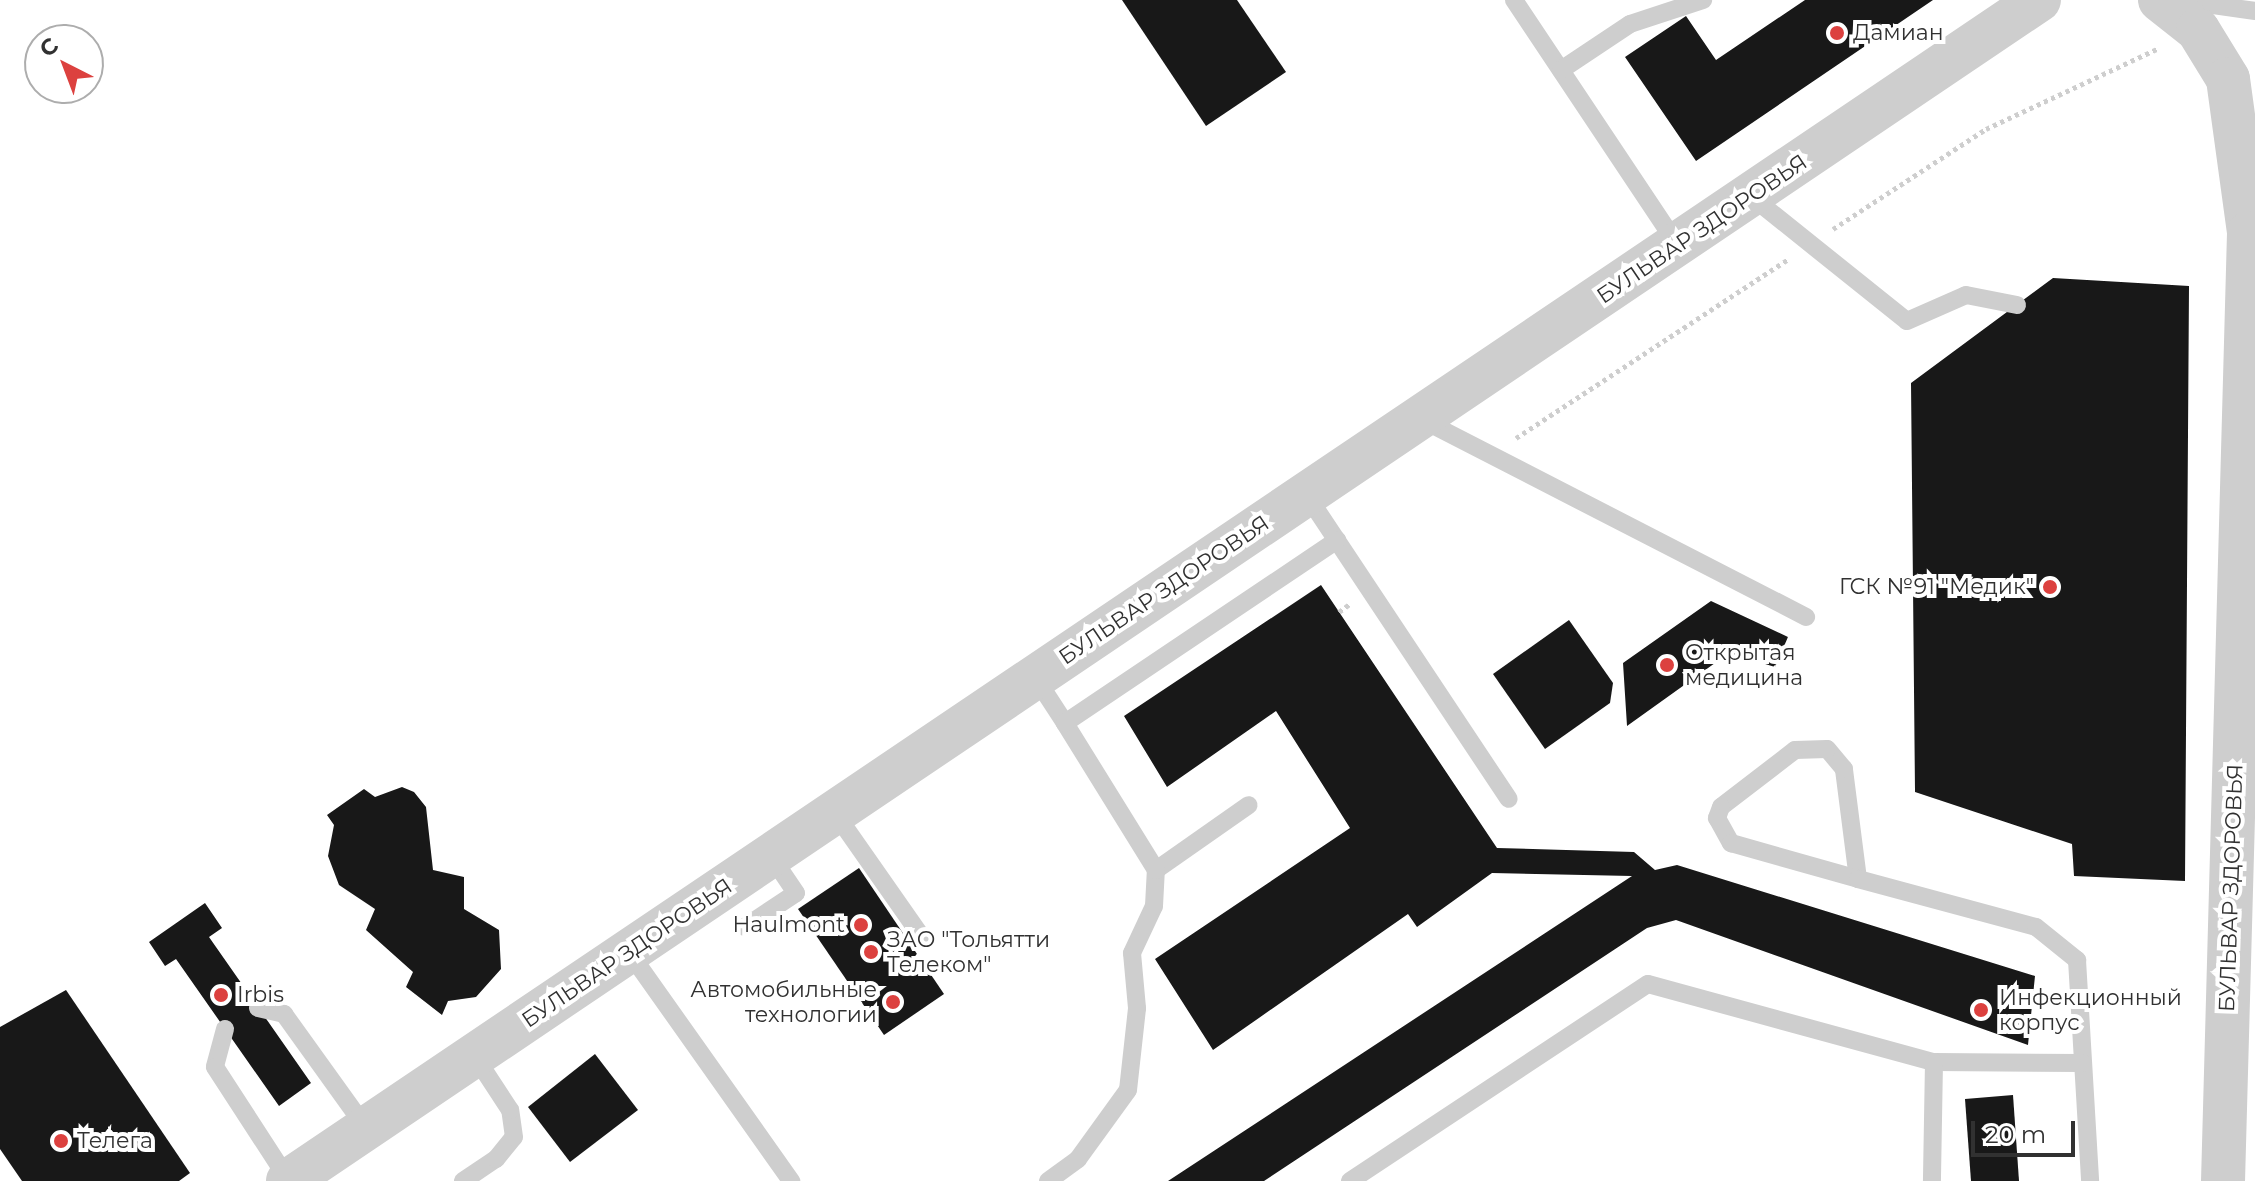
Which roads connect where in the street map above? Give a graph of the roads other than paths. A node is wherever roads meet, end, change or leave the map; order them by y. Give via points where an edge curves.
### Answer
1 (1514, 0) edge
2 (1703, 0) edge
3 (2039, 0) edge
4 (2160, 0) edge
5 (2178, 0) edge
6 (2204, 2) edge
7 (2255, 11) edge
8 (1561, 70) junction
9 (1752, 197) junction
10 (1678, 246) junction
11 (2017, 305) dead end
12 (1418, 418) junction
13 (1306, 494) junction
14 (1337, 540) junction
15 (1806, 617) dead end
16 (1035, 677) junction
17 (1065, 723) junction
18 (1509, 799) dead end
19 (1249, 805) dead end
20 (835, 813) junction
21 (771, 856) junction
22 (1156, 870) junction
23 (1858, 879) junction
24 (745, 927) dead end
25 (921, 936) dead end
26 (629, 952) junction
27 (258, 1008) dead end
28 (225, 1029) dead end
29 (474, 1055) junction
30 (1934, 1062) junction
31 (2083, 1063) junction
32 (366, 1128) junction
33 (288, 1181) edge
34 (463, 1181) edge
35 (791, 1181) edge
36 (1048, 1181) edge
37 (1350, 1181) edge
38 (1932, 1181) edge
39 (2090, 1181) edge
40 (2223, 1181) edge

1 - 8 lane
2 - 8 lane via 1630,24
3 - 9 street, БУЛЬВАР ЗДОРОВЬЯ
4 - 40 street, БУЛЬВАР ЗДОРОВЬЯ via 2198,30 2228,79 2249,233
5 - 6 lane
6 - 7 lane
8 - 10 lane
9 - 10 street, БУЛЬВАР ЗДОРОВЬЯ
9 - 11 lane via 1907,321 1966,295
10 - 12 street, БУЛЬВАР ЗДОРОВЬЯ
12 - 13 street, БУЛЬВАР ЗДОРОВЬЯ
12 - 15 lane
13 - 14 lane
13 - 16 street, БУЛЬВАР ЗДОРОВЬЯ
14 - 17 lane
14 - 18 lane
16 - 17 lane
16 - 20 street, БУЛЬВАР ЗДОРОВЬЯ
17 - 22 lane
19 - 22 lane
20 - 21 street, БУЛЬВАР ЗДОРОВЬЯ
20 - 25 lane
21 - 24 lane via 796,893
21 - 26 street, БУЛЬВАР ЗДОРОВЬЯ
22 - 36 lane via 1154,906 1132,953 1137,1008 1128,1090 1078,1159
23 - 23 lane via 1844,769 1827,749 1795,750 1721,807 1717,818 1731,843
23 - 31 lane via 2036,927 2077,960
26 - 29 street, БУЛЬВАР ЗДОРОВЬЯ
26 - 35 lane
27 - 32 lane via 284,1014
28 - 33 lane via 215,1067
29 - 32 street, БУЛЬВАР ЗДОРОВЬЯ
29 - 34 lane via 510,1110 514,1137 496,1159
30 - 31 lane
30 - 37 lane via 1648,984
30 - 38 lane
31 - 39 lane
32 - 33 street, БУЛЬВАР ЗДОРОВЬЯ

